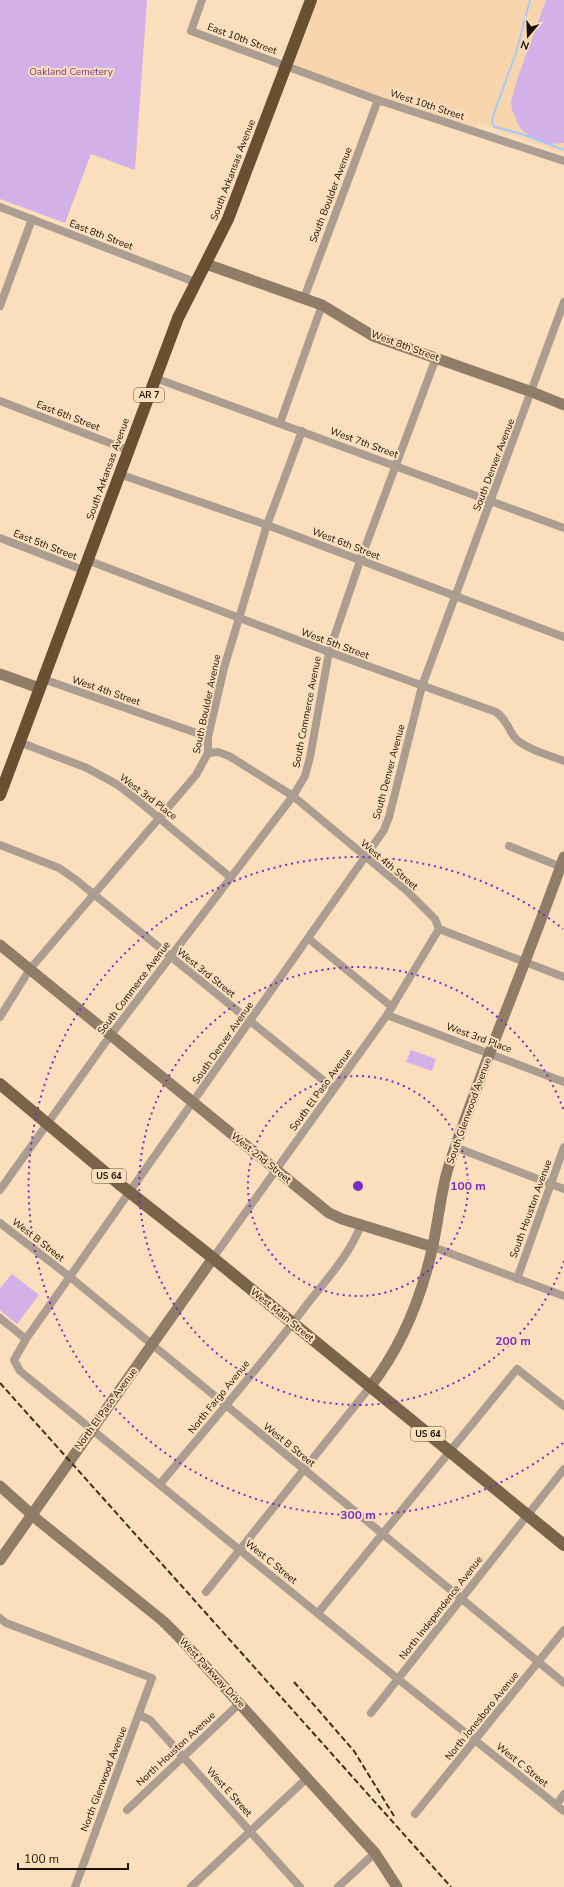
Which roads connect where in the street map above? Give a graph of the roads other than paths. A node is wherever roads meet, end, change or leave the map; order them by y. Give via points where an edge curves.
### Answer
1 (202, 0) edge
2 (311, 0) edge
3 (286, 66) junction
4 (378, 100) junction
5 (564, 161) edge
6 (0, 207) edge
7 (32, 219) junction
8 (206, 264) junction
9 (195, 282) junction
10 (304, 298) junction
11 (564, 302) edge
12 (322, 305) junction
13 (0, 306) edge
14 (436, 358) junction
15 (156, 378) junction
16 (532, 392) junction
17 (0, 401) edge
18 (564, 405) edge
19 (280, 423) junction
20 (302, 430) junction
21 (128, 450) junction
22 (396, 465) junction
23 (119, 474) junction
24 (491, 501) junction
25 (267, 525) junction
26 (564, 528) edge
27 (0, 538) edge
28 (360, 561) junction
29 (85, 565) junction
30 (455, 595) junction
31 (240, 619) junction
32 (564, 637) edge
33 (329, 652) junction
34 (0, 674) edge
35 (41, 684) junction
36 (422, 686) junction
37 (208, 737) junction
38 (19, 742) junction
39 (208, 753) junction
40 (564, 761) edge
41 (0, 795) edge
42 (293, 796) junction
43 (159, 817) junction
44 (0, 845) edge
45 (509, 846) dead end
46 (366, 858) junction
47 (563, 864) edge
48 (230, 878) junction
49 (94, 893) junction
50 (439, 929) junction
51 (308, 939) junction
52 (0, 945) edge
53 (171, 957) junction
54 (523, 962) junction
55 (30, 969) junction
56 (564, 977) edge
57 (392, 1007) junction
58 (387, 1015) junction
59 (0, 1017) edge
60 (250, 1021) junction
61 (110, 1036) junction
62 (490, 1052) junction
63 (564, 1082) edge
64 (0, 1084) edge
65 (334, 1089) junction
66 (193, 1104) junction
67 (48, 1123) junction
68 (564, 1147) edge
69 (455, 1148) junction
70 (276, 1169) junction
71 (550, 1184) junction
72 (564, 1189) edge
73 (0, 1190) edge
74 (130, 1193) junction
75 (0, 1223) edge
76 (361, 1225) junction
77 (433, 1247) junction
78 (213, 1258) junction
79 (70, 1277) junction
80 (517, 1278) junction
81 (564, 1296) edge
82 (0, 1318) edge
83 (292, 1323) junction
84 (26, 1339) junction
85 (151, 1346) junction
86 (370, 1387) junction
87 (225, 1406) junction
88 (564, 1406) edge
89 (92, 1429) junction
90 (448, 1451) junction
91 (564, 1469) edge
92 (304, 1470) junction
93 (160, 1484) junction
94 (0, 1486) edge
95 (32, 1514) junction
96 (528, 1516) junction
97 (382, 1534) junction
98 (564, 1545) edge
99 (240, 1550) junction
100 (0, 1560) edge
101 (206, 1592) dead end
102 (461, 1600) junction
103 (318, 1613) junction
104 (0, 1618) edge
105 (564, 1630) edge
106 (538, 1662) junction
107 (398, 1679) junction
108 (564, 1683) edge
109 (240, 1703) junction
110 (371, 1714) dead end
111 (139, 1715) junction
112 (476, 1741) junction
113 (183, 1756) junction
114 (307, 1778) junction
115 (564, 1794) edge
116 (556, 1805) junction
117 (126, 1810) dead end
118 (564, 1811) edge
119 (415, 1814) dead end
120 (250, 1831) junction
121 (375, 1853) junction
122 (75, 1887) edge
123 (191, 1887) edge
124 (300, 1887) edge
125 (338, 1887) edge
126 (397, 1887) edge

1 - 3 street, East 10th Street via 191,31
2 - 3 highway, South Arkansas Avenue / AR 7
3 - 4 street, West 10th Street
3 - 8 highway, South Arkansas Avenue / AR 7 via 228,219
4 - 5 street, West 10th Street
4 - 10 street, South Boulder Avenue
6 - 7 street, East 8th Street
7 - 9 street, East 8th Street
7 - 13 street
8 - 9 highway, South Arkansas Avenue / AR 7
8 - 10 street, West 8th Street
9 - 15 highway, South Arkansas Avenue / AR 7 via 178,318
10 - 12 street, West 8th Street
11 - 16 street, South Denver Avenue
12 - 14 street, West 8th Street via 373,336
12 - 19 street
14 - 16 street, West 8th Street
14 - 22 street, South Commerce Avenue
15 - 19 street, West 7th Street
15 - 21 highway, South Arkansas Avenue / AR 7
16 - 18 street, West 8th Street
16 - 24 street, South Denver Avenue
17 - 21 street, East 6th Street
19 - 20 street, West 7th Street
20 - 22 street, West 7th Street
20 - 25 street, South Boulder Avenue
21 - 23 highway, South Arkansas Avenue / AR 7
22 - 24 street, West 7th Street
22 - 28 street, South Commerce Avenue
23 - 25 street, West 6th Street
23 - 29 highway, South Arkansas Avenue / AR 7
24 - 26 street, West 7th Street
24 - 30 street, South Denver Avenue
25 - 28 street, West 6th Street
25 - 31 street, South Boulder Avenue
27 - 29 street, East 5th Street
28 - 30 street, West 6th Street
28 - 33 street, South Commerce Avenue
29 - 31 street, West 5th Street
29 - 35 highway, South Arkansas Avenue / AR 7
30 - 32 street, West 6th Street
30 - 36 street, South Denver Avenue
31 - 33 street, West 5th Street
31 - 37 street, South Boulder Avenue via 224,668
33 - 36 street, West 5th Street
33 - 42 street, South Commerce Avenue via 310,757 305,776
34 - 35 street
35 - 37 street, West 4th Street
35 - 38 highway, South Arkansas Avenue / AR 7
36 - 40 street, West 5th Street via 496,712 505,719 517,740
36 - 46 street, South Denver Avenue via 389,817
37 - 39 street, South Boulder Avenue
38 - 41 highway, South Arkansas Avenue / AR 7
38 - 43 street, West 3rd Place via 87,768 118,786
39 - 42 street, West 4th Street via 218,752 228,756
39 - 43 street, South Boulder Avenue via 196,775
42 - 46 street, West 4th Street
42 - 48 street, South Commerce Avenue
43 - 48 street, West 3rd Place
43 - 49 street, South Boulder Avenue
44 - 49 street, West 3rd Street via 59,868
45 - 47 street
46 - 50 street, West 4th Street via 407,891 435,919
46 - 51 street, South Denver Avenue
47 - 54 street, South Glenwood Avenue
48 - 53 street, South Commerce Avenue
49 - 53 street, West 3rd Street
49 - 55 street, South Boulder Avenue
50 - 54 street
50 - 57 street, South El Paso Avenue
51 - 57 street
51 - 60 street, South Denver Avenue
52 - 55 street, West 2nd Street
53 - 60 street, West 3rd Street
53 - 61 street, South Commerce Avenue
54 - 56 street
54 - 62 street, South Glenwood Avenue
55 - 59 street, South Boulder Avenue
55 - 61 street, West 2nd Street
57 - 58 street, South El Paso Avenue
58 - 62 street, West 3rd Place
58 - 65 street, South El Paso Avenue
60 - 65 street, West 3rd Street
60 - 66 street, South Denver Avenue
61 - 66 street, West 2nd Street
61 - 67 street, South Commerce Avenue
62 - 63 street, West 3rd Place
62 - 69 street, South Glenwood Avenue
64 - 67 main road, West Main Street / US 64
65 - 70 street, South El Paso Avenue
66 - 70 street, West 2nd Street
66 - 74 street, South Denver Avenue
67 - 73 street, South Commerce Avenue
67 - 74 main road, West Main Street / US 64
68 - 71 street, South Houston Avenue
69 - 71 street
69 - 77 street, South Glenwood Avenue via 449,1164
70 - 76 street, West 2nd Street via 329,1213
70 - 78 street, South El Paso Avenue
71 - 72 street
71 - 80 street, South Houston Avenue
74 - 78 main road, West Main Street / US 64
74 - 79 street, South Denver Avenue
75 - 79 street, West B Street
76 - 77 street, West 2nd Street
76 - 83 street, North Fargo Avenue via 340,1263
77 - 80 street, West 2nd Street
77 - 86 street, South Glenwood Avenue via 414,1309 398,1344
78 - 83 main road, West Main Street / US 64
78 - 85 street, North El Paso Avenue
79 - 84 street, South Denver Avenue
79 - 85 street, West B Street
80 - 81 street, West 2nd Street
82 - 84 street
83 - 86 main road, West Main Street / US 64
83 - 87 street, North Fargo Avenue
84 - 89 street, West C Street via 14,1360 19,1369
85 - 87 street, West B Street
85 - 89 street, North El Paso Avenue
86 - 90 main road, West Main Street / US 64
86 - 92 street
87 - 92 street, West B Street
87 - 93 street, North Fargo Avenue
88 - 90 street via 517,1369
89 - 93 street, West C Street
89 - 95 street, North El Paso Avenue
90 - 96 main road, West Main Street / US 64
90 - 97 street
91 - 96 street, North Independence Avenue
92 - 97 street, West B Street
92 - 99 street
93 - 99 street, West C Street
94 - 95 street, West Parkway Drive
95 - 100 street, North El Paso Avenue
95 - 109 street, West Parkway Drive via 163,1622
96 - 98 main road, West Main Street / US 64
96 - 102 street, North Independence Avenue
97 - 102 street, West B Street
97 - 103 street
99 - 101 street
99 - 103 street, West C Street
102 - 106 street, West B Street
102 - 107 street, North Independence Avenue
103 - 107 street, West C Street
104 - 111 street, North Glenwood Avenue via 6,1623 152,1678
105 - 106 street, North Jonesboro Avenue
106 - 108 street, West B Street
106 - 112 street, North Jonesboro Avenue
107 - 110 street, North Independence Avenue
107 - 112 street, West C Street
109 - 113 street, North Houston Avenue
109 - 114 street, West Parkway Drive
111 - 113 street, West E Street via 150,1720
111 - 122 street, North Glenwood Avenue
112 - 116 street, West C Street
112 - 119 street, North Jonesboro Avenue
113 - 117 street, North Houston Avenue
113 - 120 street, West E Street
114 - 120 street
114 - 121 street, West Parkway Drive
115 - 116 street
116 - 118 street, West C Street
120 - 123 street
120 - 124 street, West E Street
121 - 125 street
121 - 126 street, West Parkway Drive

